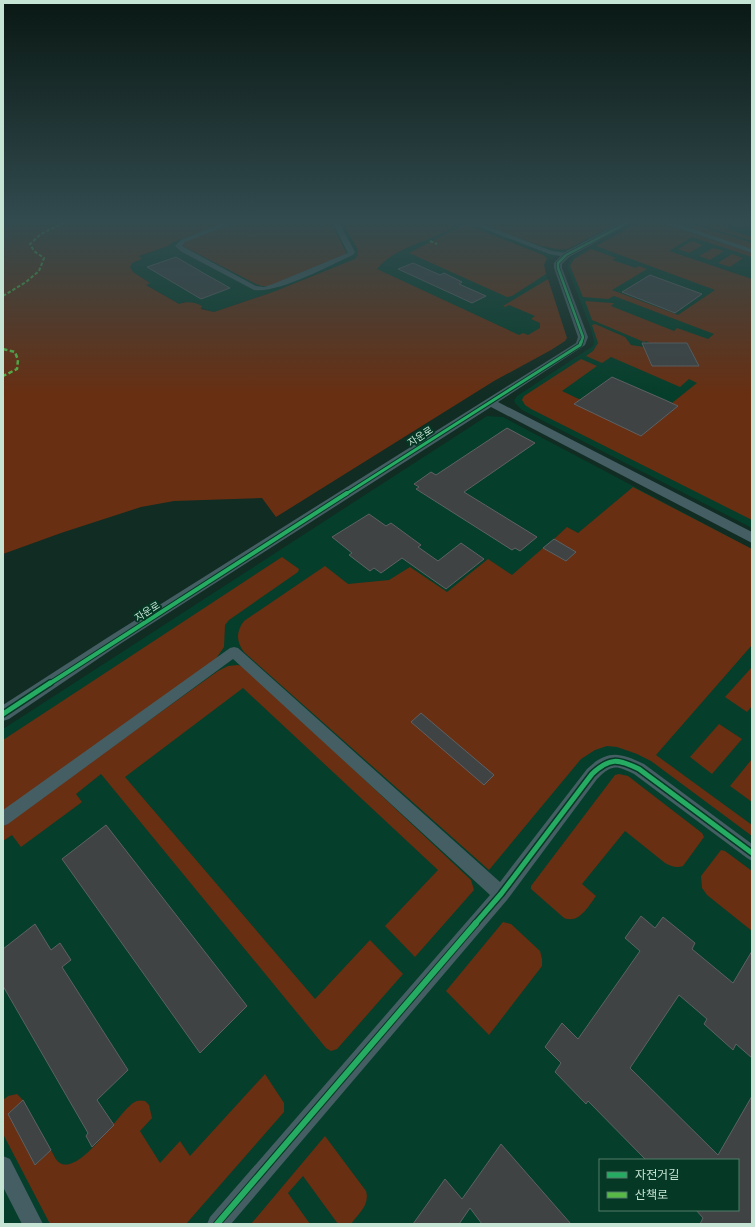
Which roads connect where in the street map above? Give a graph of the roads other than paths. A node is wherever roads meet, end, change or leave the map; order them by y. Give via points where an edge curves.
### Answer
1 (239, 280) edge
2 (290, 280) edge
3 (562, 280) edge
4 (490, 402) junction
5 (752, 538) edge
6 (3, 714) edge
7 (3, 819) edge
8 (752, 853) edge
9 (501, 894) junction
10 (3, 1166) edge
11 (33, 1224) edge
12 (217, 1224) edge

1 - 2 street via 254,288 264,289
3 - 4 street, 자운로 via 583,337 582,342
4 - 5 street
4 - 6 street, 자운로
7 - 9 street via 234,652
8 - 9 street via 639,769 624,762 611,760 602,764 592,774
9 - 12 street
10 - 11 street

